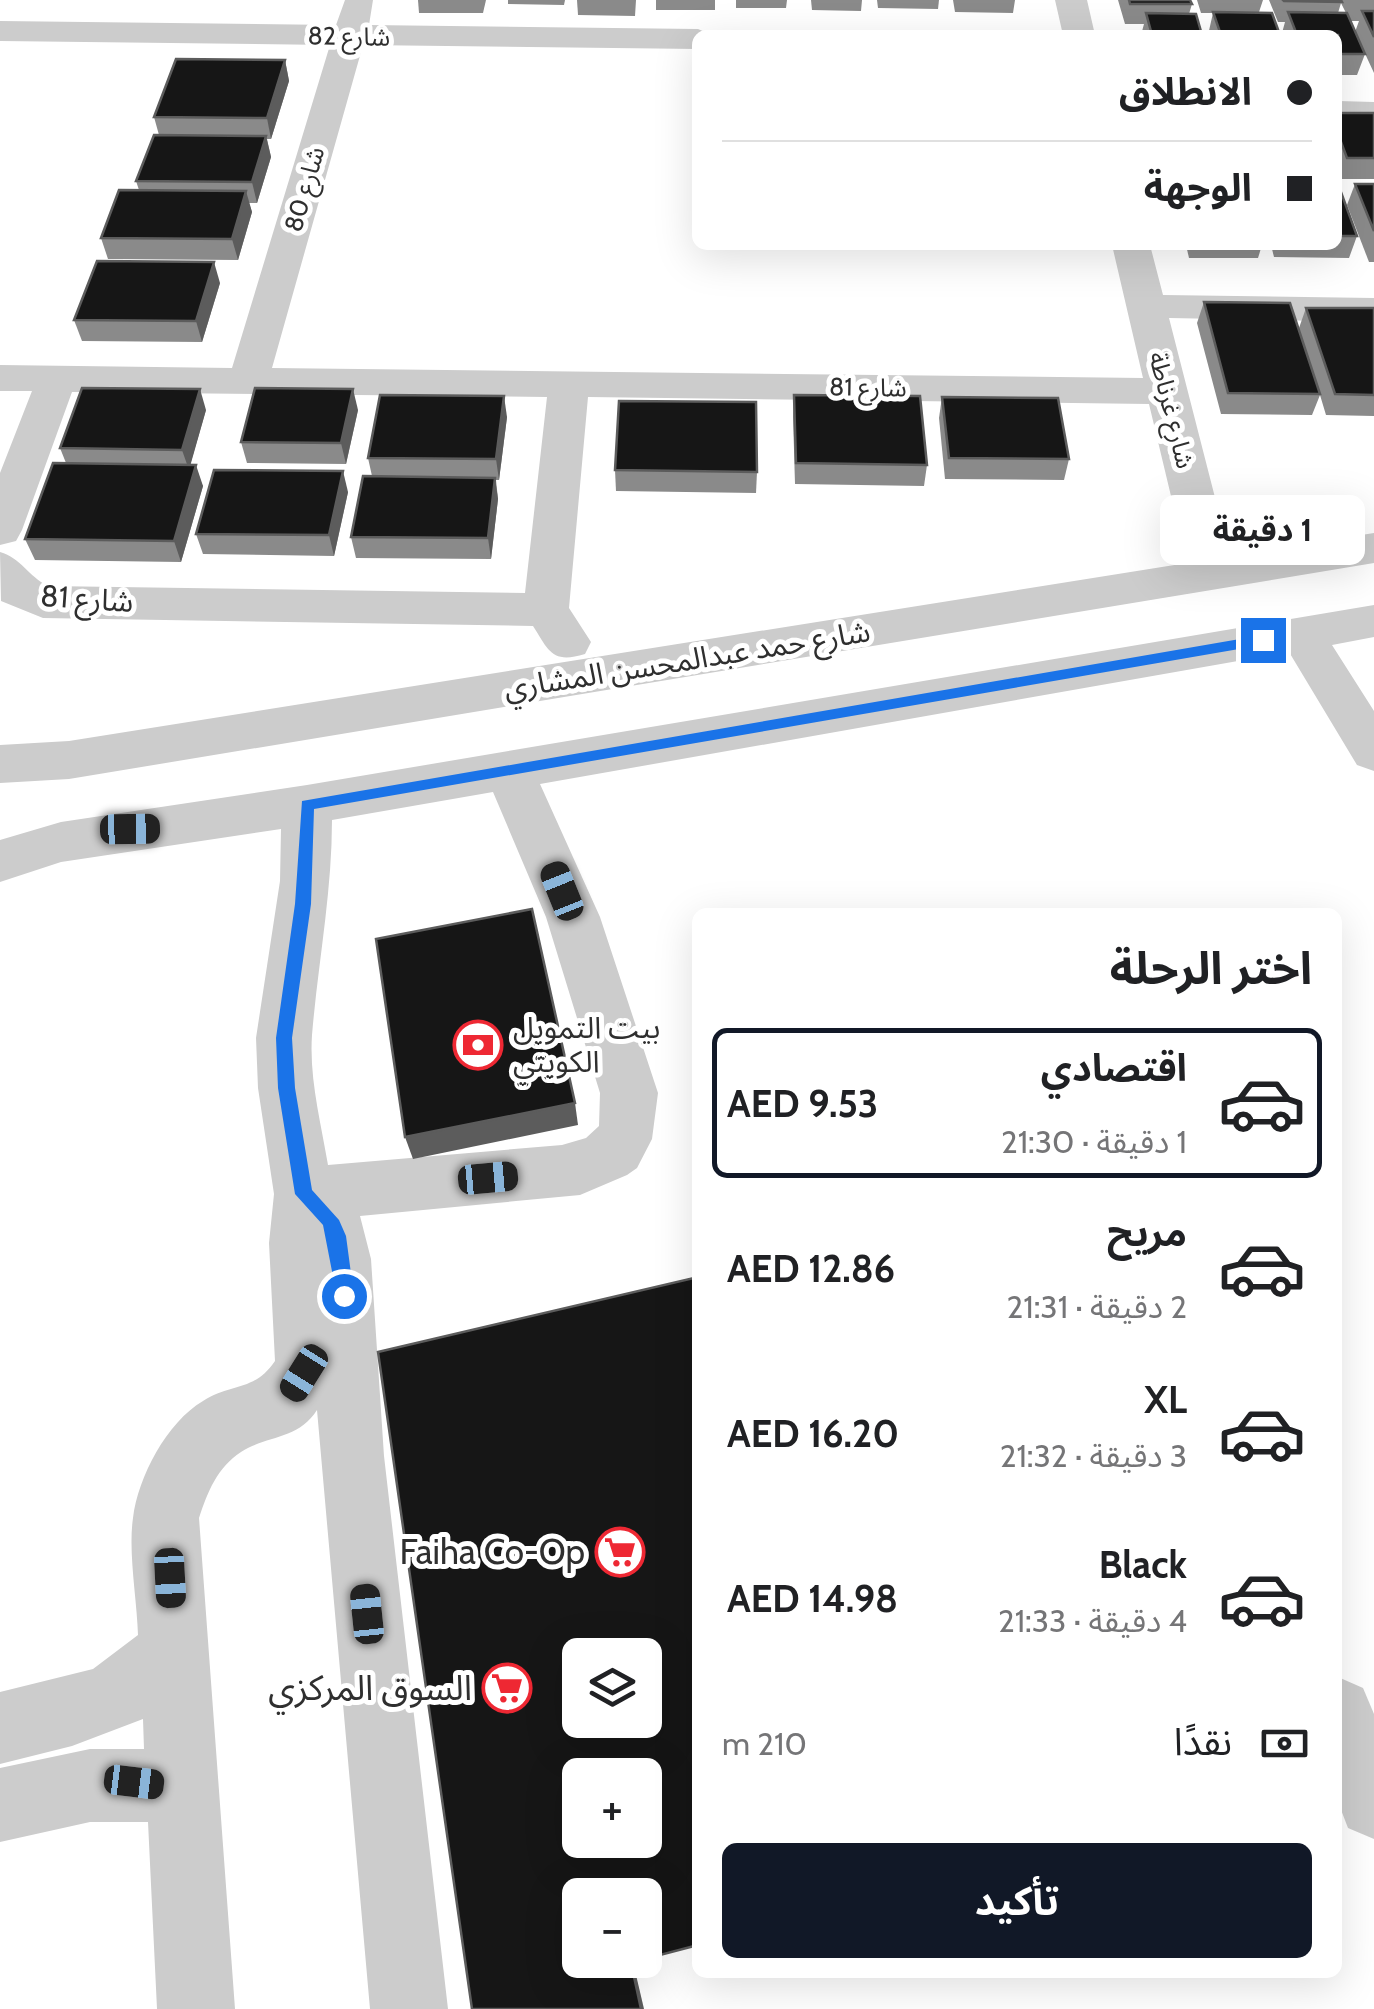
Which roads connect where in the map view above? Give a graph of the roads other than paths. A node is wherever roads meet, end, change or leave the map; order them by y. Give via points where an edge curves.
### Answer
1 (93, 0) edge
2 (360, 0) edge
3 (1071, 0) edge
4 (78, 30) junction
5 (1079, 30) edge
6 (0, 31) edge
7 (349, 36) junction
8 (692, 39) edge
9 (1342, 112) edge
10 (1374, 112) edge
11 (1133, 250) edge
12 (1146, 306) junction
13 (1374, 310) edge
14 (0, 378) edge
15 (58, 378) junction
16 (248, 378) junction
17 (568, 383) junction
18 (1167, 391) junction
19 (0, 530) edge
20 (1374, 548) edge
21 (0, 568) edge
22 (1212, 574) junction
23 (546, 610) junction
24 (1374, 620) edge
25 (1301, 634) junction
26 (591, 676) junction
27 (145, 747) junction
28 (1374, 752) edge
29 (0, 764) edge
30 (508, 768) junction
31 (307, 805) junction
32 (159, 828) junction
33 (0, 860) edge
34 (304, 1194) junction
35 (274, 1408) junction
36 (351, 1456) junction
37 (174, 1648) junction
38 (1342, 1723) edge
39 (0, 1728) edge
40 (182, 1792) junction
41 (1374, 1802) edge
42 (0, 1806) edge
43 (196, 2009) edge
44 (409, 2009) edge

1 - 4 street
2 - 7 street, شارع 80
3 - 5 street
4 - 6 street, شارع 82
4 - 7 street, شارع 82
7 - 8 street, شارع 82
7 - 16 street, شارع 80
9 - 10 street
11 - 12 street, شارع غرناطة
12 - 13 street
12 - 18 street, شارع غرناطة
14 - 15 street, شارع 81
15 - 16 street, شارع 81
15 - 19 street
16 - 17 street, شارع 81
17 - 18 street, شارع 81
17 - 23 street
18 - 22 street, شارع غرناطة
20 - 22 street, شارع حمد عبدالمحسن المشاري
21 - 23 street, شارع 81 via 5,580 42,602
22 - 26 street, شارع حمد عبدالمحسن المشاري
23 - 26 street
24 - 25 street
25 - 28 street
25 - 30 street
26 - 27 street, شارع حمد عبدالمحسن المشاري
27 - 29 street, شارع حمد عبدالمحسن المشاري
27 - 32 street via 119,758 100,778 96,800 118,824
30 - 31 street
30 - 34 street via 602,1001 630,1093 625,1136 595,1166 562,1172
31 - 32 street
31 - 34 street via 303,904 284,1038
32 - 33 street via 61,842
34 - 35 street via 298,1243 308,1354 297,1385
34 - 36 street via 337,1236
35 - 36 street via 316,1426
35 - 37 street via 226,1423 183,1467 172,1492 166,1518
36 - 44 street
37 - 39 street via 156,1670 110,1700
37 - 40 street
38 - 41 street
40 - 42 street via 108,1781
40 - 43 street

